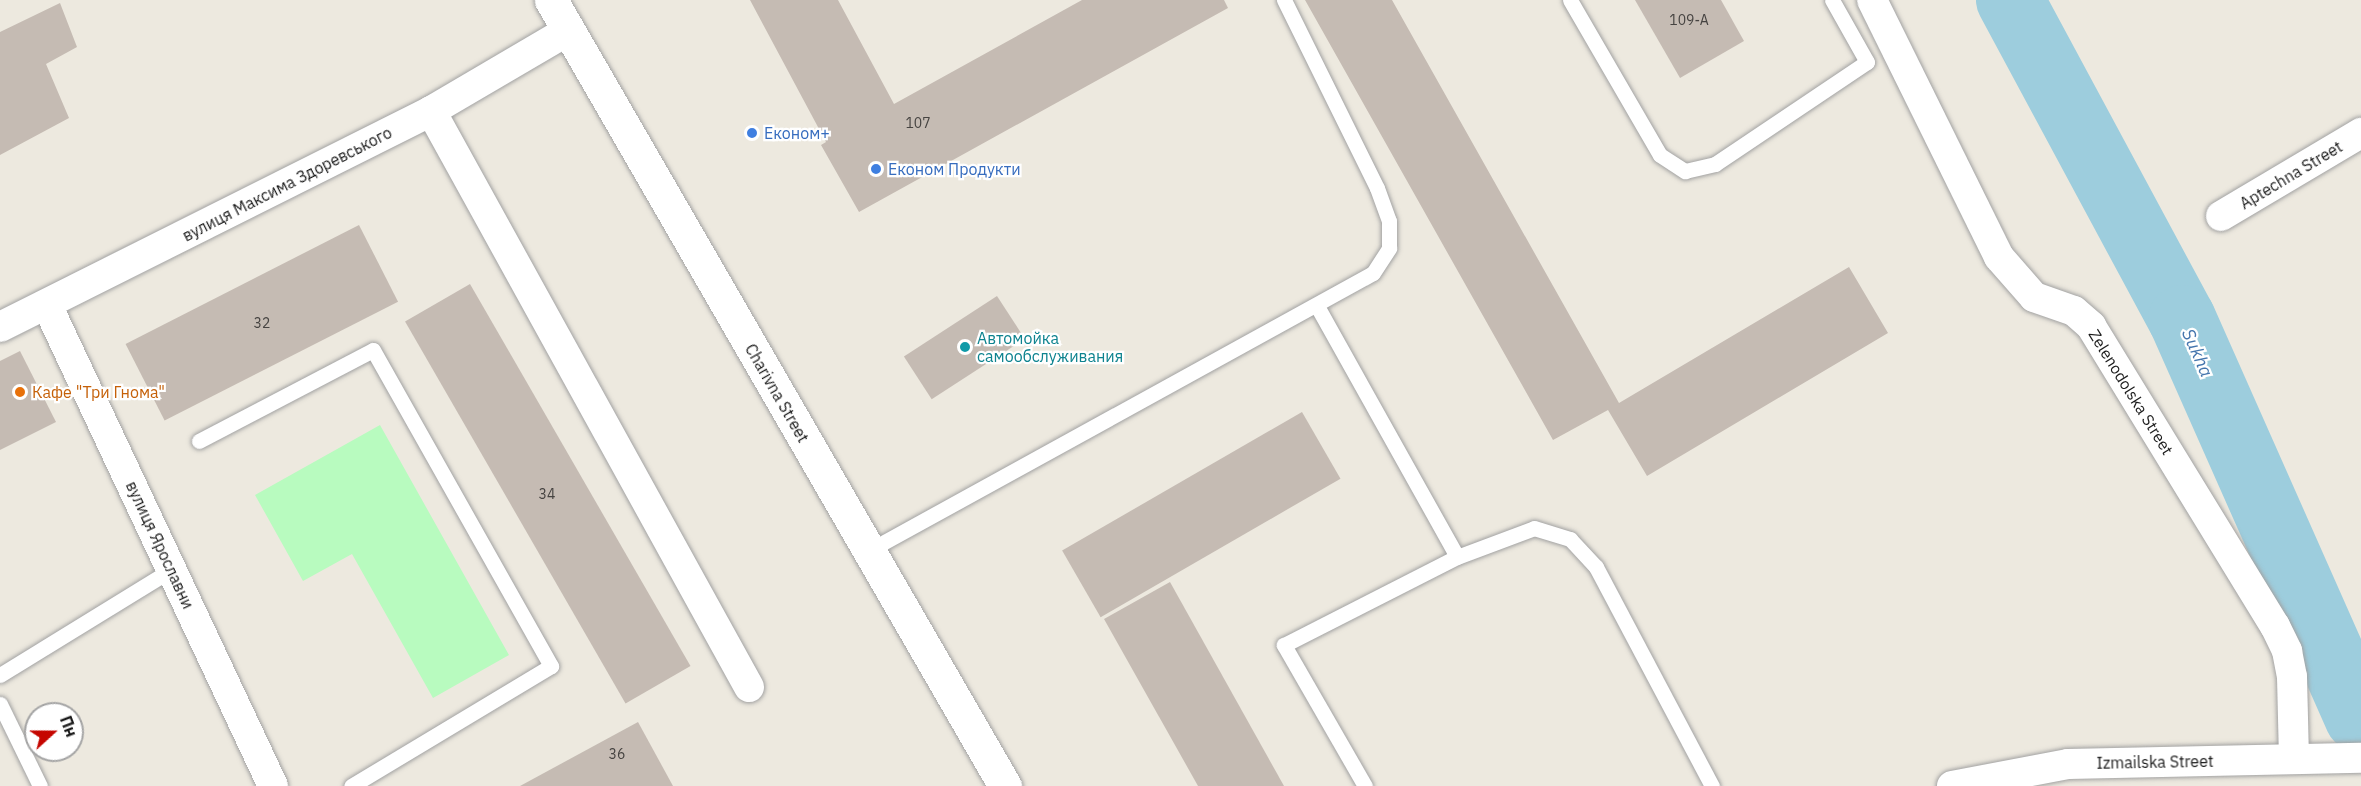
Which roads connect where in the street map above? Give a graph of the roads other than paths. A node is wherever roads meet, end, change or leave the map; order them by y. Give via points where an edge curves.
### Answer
1 (551, 0) edge
2 (1284, 0) edge
3 (1570, 0) edge
4 (1832, 0) edge
5 (1872, 0) edge
6 (568, 30) junction
7 (1895, 47) junction
8 (1867, 62) junction
9 (431, 111) junction
10 (2361, 133) edge
11 (2221, 216) dead end
12 (47, 305) junction
13 (1317, 306) junction
14 (0, 327) edge
15 (199, 441) dead end
16 (868, 551) junction
17 (1457, 557) junction
18 (171, 570) junction
19 (0, 675) edge
20 (749, 687) dead end
21 (0, 704) edge
22 (2294, 758) junction
23 (2361, 758) edge
24 (40, 786) edge
25 (273, 786) edge
26 (351, 786) edge
27 (1005, 786) edge
28 (1365, 786) edge
29 (1712, 786) edge
30 (1952, 786) edge

1 - 6 street, Charivna Street
2 - 13 lane via 1377,188 1389,221 1389,248 1373,273
3 - 8 lane via 1660,155 1685,171 1715,164
4 - 8 lane
5 - 7 street, Zelenodolska Street
6 - 9 street, вулиця Максима Здоревського
6 - 16 street, Charivna Street
7 - 8 lane
7 - 22 street, Zelenodolska Street via 1999,256 2034,297 2074,311 2091,327 2275,626 2287,651 2292,677
9 - 12 street, вулиця Максима Здоревського
9 - 20 street
10 - 11 street, Aptechna Street
12 - 14 street, вулиця Максима Здоревського
12 - 18 street, вулиця Ярославни
13 - 16 lane
13 - 17 lane
15 - 26 lane via 373,350 551,666
16 - 27 street, Charivna Street
17 - 28 lane via 1284,645
17 - 29 lane via 1534,528 1570,539 1596,567
18 - 19 lane
18 - 25 street, вулиця Ярославни
21 - 24 lane
22 - 23 street, Izmailska Street
22 - 30 street, Izmailska Street via 2067,764

